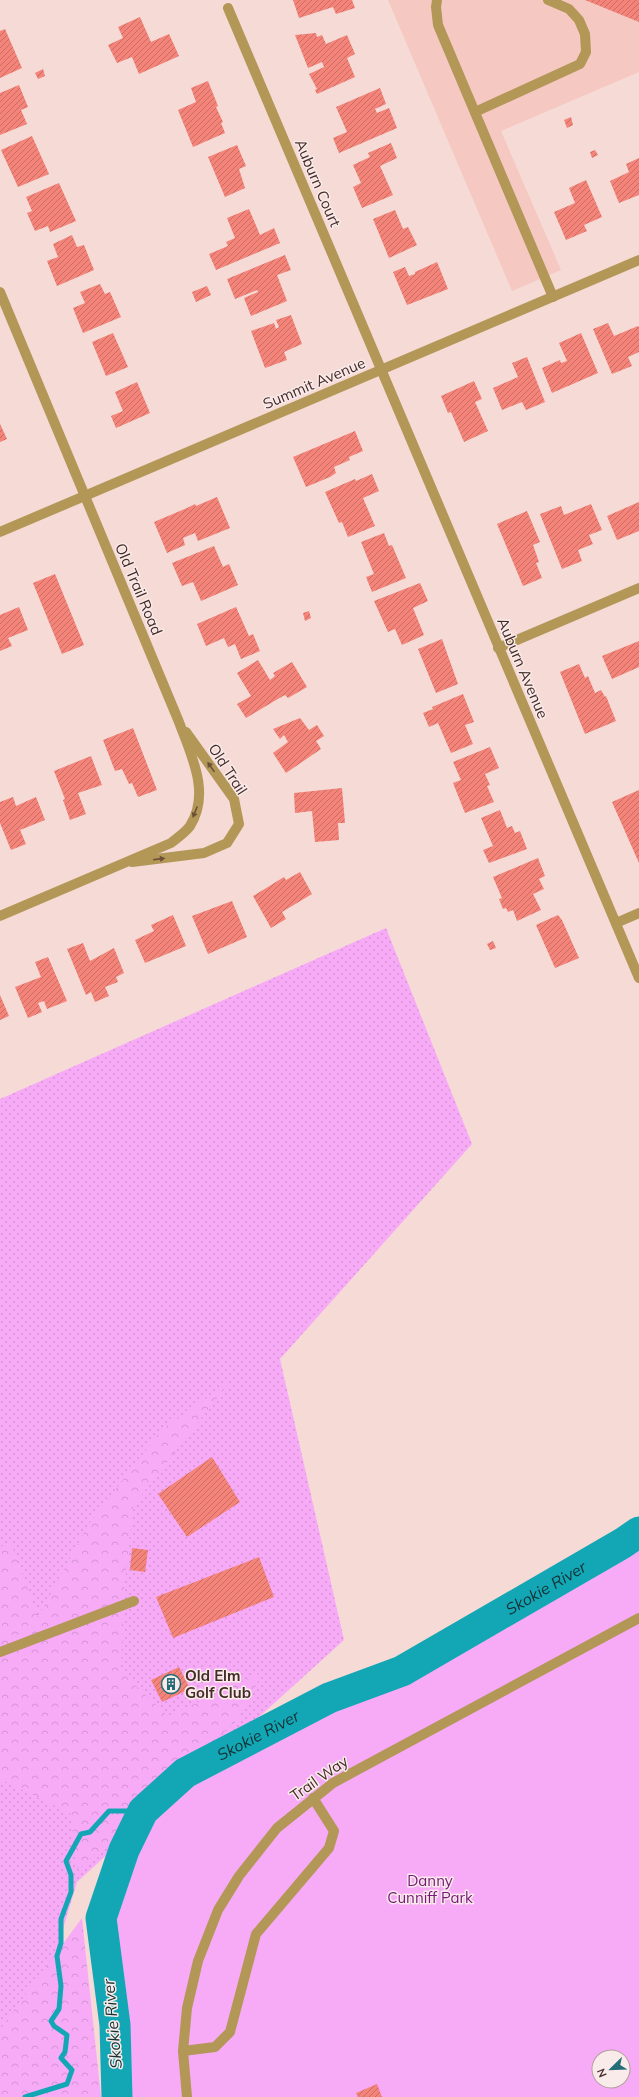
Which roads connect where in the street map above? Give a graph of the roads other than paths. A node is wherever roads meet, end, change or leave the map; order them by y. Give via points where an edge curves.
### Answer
1 (437, 0) edge
2 (548, 0) edge
3 (228, 8) dead end
4 (475, 112) junction
5 (639, 260) edge
6 (0, 292) edge
7 (553, 297) junction
8 (381, 370) junction
9 (84, 497) junction
10 (0, 532) edge
11 (639, 588) edge
12 (498, 648) junction
13 (179, 722) junction
14 (120, 864) junction
15 (639, 913) edge
16 (0, 916) edge
17 (616, 923) junction
18 (639, 978) edge
19 (134, 1602) dead end
20 (639, 1618) edge
21 (0, 1652) edge
22 (313, 1798) junction
23 (183, 2051) junction
24 (187, 2097) edge

1 - 4 street via 438,25
2 - 4 street via 569,9 585,34 586,52 580,64
3 - 8 street, Auburn Court
4 - 7 street
5 - 7 street, Summit Avenue
6 - 9 street, Old Trail Road
7 - 8 street, Summit Avenue
8 - 9 street, Summit Avenue
8 - 12 street, Auburn Avenue
9 - 10 street, Summit Avenue
9 - 13 street, Old Trail Road
11 - 12 street
12 - 17 street, Auburn Avenue
13 -> 14 street, Old Trail Road via 197,770 200,800 190,827 171,843
14 -> 13 street, Old Trail via 204,853 227,843 239,824 234,799
14 - 16 street
15 - 17 street
17 - 18 street, Auburn Avenue
19 - 21 street
20 - 22 street, Trail Way via 333,1782
22 - 23 street, Trail Way via 277,1828 239,1876 218,1910 198,1961 188,2008
22 - 23 street via 334,1831 329,1848 256,1934 230,2032 216,2047
23 - 24 street, Trail Way

